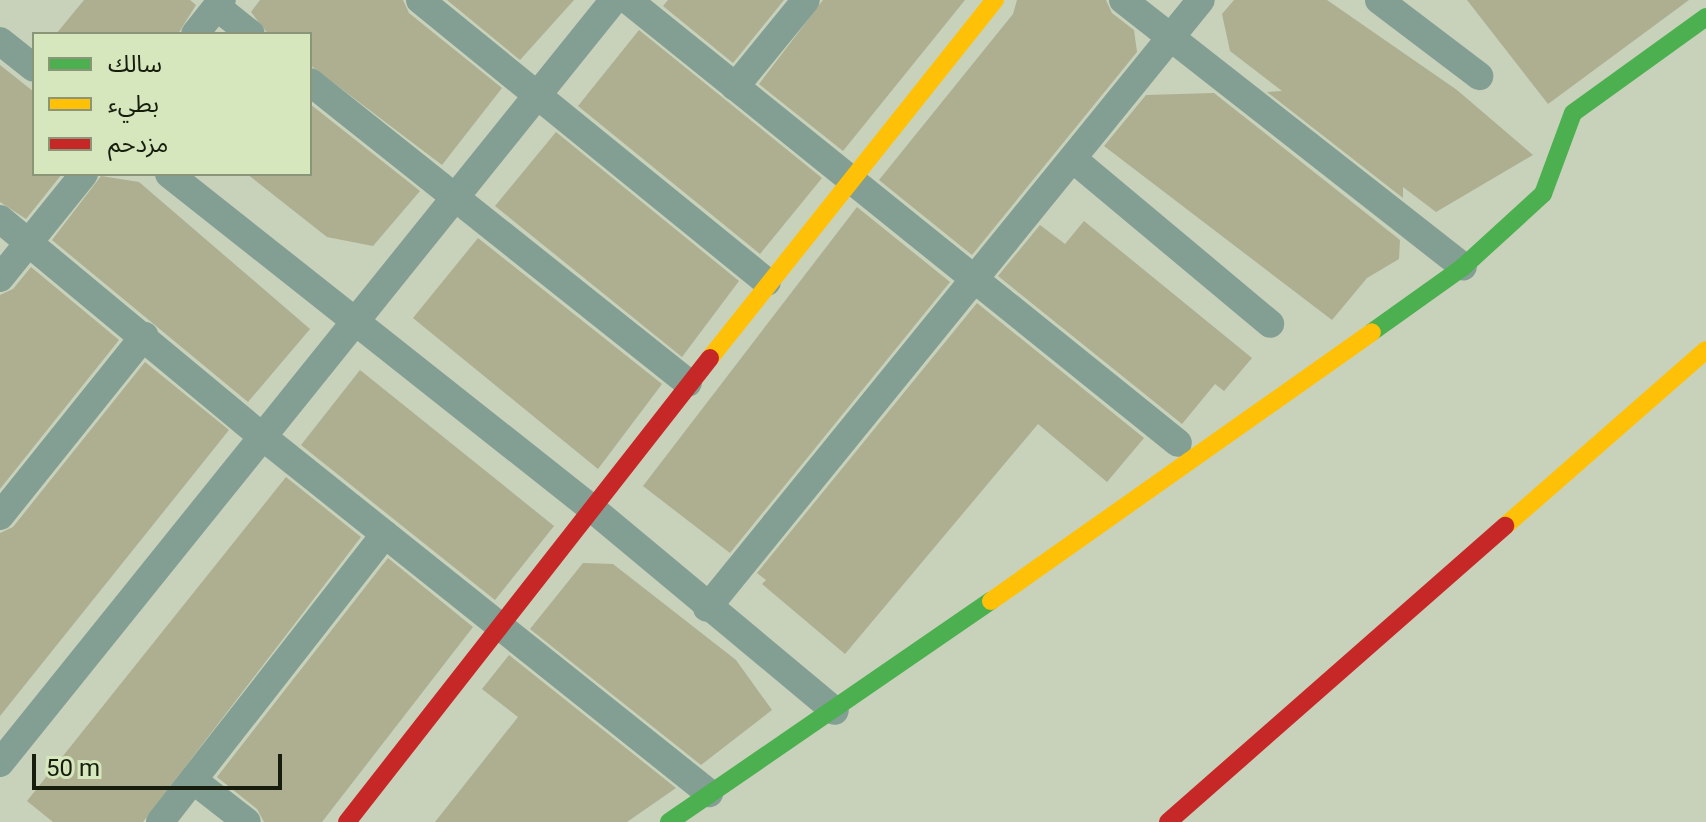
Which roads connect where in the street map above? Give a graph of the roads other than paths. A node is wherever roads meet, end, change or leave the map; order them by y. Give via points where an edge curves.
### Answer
1 (420, 0) edge
2 (614, 0) edge
3 (628, 0) edge
4 (806, 0) edge
5 (995, 0) edge
6 (1123, 0) edge
7 (1201, 0) edge
8 (1379, 0) edge
9 (220, 3) edge
10 (1706, 17) edge
11 (197, 32) edge
12 (249, 32) edge
13 (1170, 38) junction
14 (0, 41) edge
15 (32, 66) edge
16 (1479, 76) dead end
17 (312, 84) edge
18 (735, 87) junction
19 (539, 93) junction
20 (1073, 159) junction
21 (82, 176) edge
22 (172, 176) edge
23 (850, 180) junction
24 (453, 198) junction
25 (0, 219) edge
26 (29, 242) junction
27 (1463, 267) junction
28 (0, 278) edge
29 (767, 282) junction
30 (973, 282) junction
31 (357, 321) junction
32 (1270, 324) dead end
33 (144, 336) junction
34 (1706, 350) edge
35 (688, 383) junction
36 (263, 437) junction
37 (1178, 443) dead end
38 (595, 511) junction
39 (0, 516) edge
40 (385, 534) junction
41 (707, 608) junction
42 (502, 627) junction
43 (835, 711) junction
44 (0, 763) edge
45 (193, 780) junction
46 (709, 793) junction
47 (160, 822) edge
48 (247, 822) edge
49 (347, 822) edge
50 (669, 822) edge
51 (1168, 822) edge

1 - 19 street
2 - 19 street
3 - 18 street
4 - 18 street
5 - 23 street
6 - 13 street
7 - 13 street
8 - 16 street
9 - 11 street
9 - 12 street
10 - 27 street via 1573,113 1543,194
13 - 20 street
13 - 27 street
14 - 15 street
17 - 24 street
18 - 23 street
19 - 24 street
19 - 29 street
20 - 30 street
20 - 32 street
21 - 26 street
22 - 31 street
23 - 29 street
23 - 30 street
24 - 31 street
24 - 35 street
25 - 26 street
26 - 28 street
26 - 33 street
27 - 43 street
29 - 35 street
30 - 37 street
30 - 41 street
31 - 36 street
31 - 38 street
33 - 36 street
33 - 39 street
34 - 51 street
35 - 38 street
36 - 40 street
36 - 44 street
38 - 41 street
38 - 42 street
40 - 42 street
40 - 45 street
41 - 43 street
42 - 46 street
42 - 49 street
43 - 46 street
45 - 47 street
45 - 48 street
46 - 50 street

